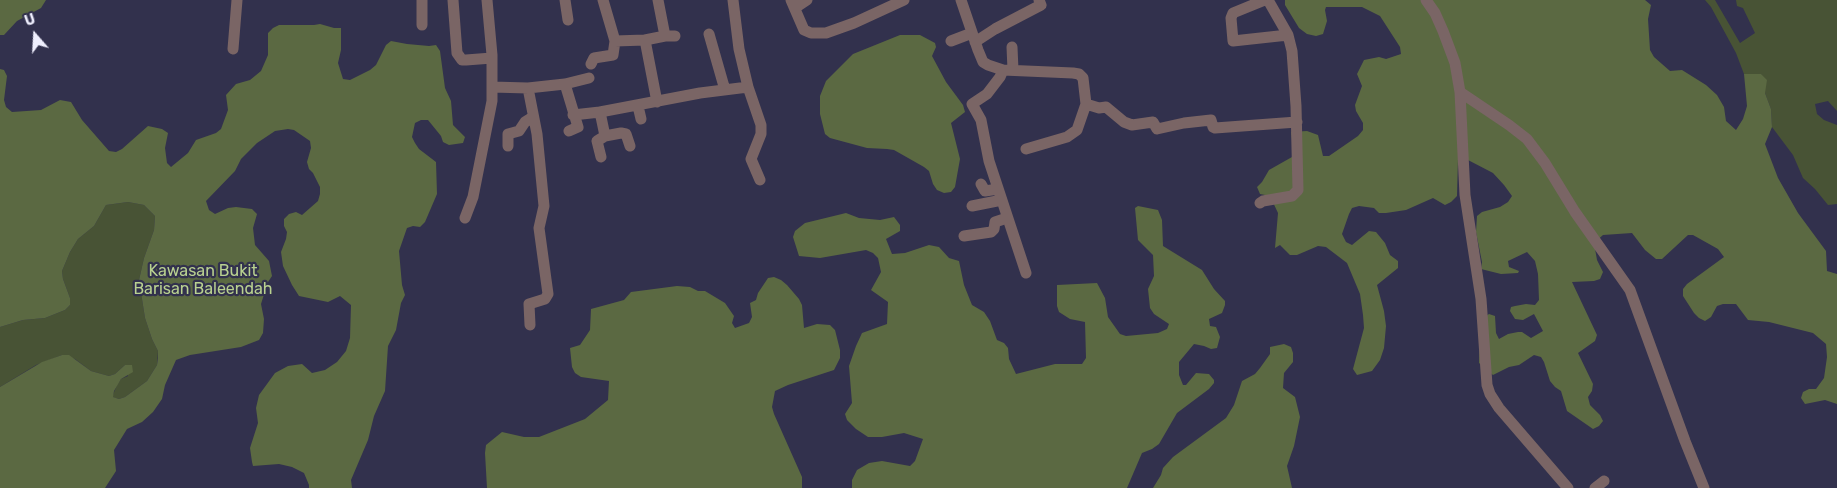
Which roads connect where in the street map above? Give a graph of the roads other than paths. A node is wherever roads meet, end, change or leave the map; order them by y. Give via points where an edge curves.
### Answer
1 (237, 0) edge
2 (422, 0) edge
3 (452, 0) edge
4 (486, 0) edge
5 (565, 0) edge
6 (603, 0) edge
7 (658, 0) edge
8 (733, 0) edge
9 (807, 0) edge
10 (961, 0) edge
11 (1039, 0) edge
12 (1266, 0) edge
13 (1426, 0) edge
14 (896, 2) edge
15 (793, 4) edge
16 (568, 20) dead end
17 (422, 25) dead end
18 (709, 34) dead end
19 (1288, 35) junction
20 (974, 37) junction
21 (645, 40) junction
22 (615, 41) junction
23 (951, 41) dead end
24 (1012, 47) dead end
25 (233, 49) dead end
26 (492, 58) junction
27 (590, 64) dead end
28 (1008, 70) junction
29 (589, 78) dead end
30 (565, 84) junction
31 (492, 87) junction
32 (748, 87) junction
33 (528, 88) junction
34 (725, 90) junction
35 (1460, 92) junction
36 (657, 102) junction
37 (1086, 104) junction
38 (638, 106) junction
39 (600, 112) junction
40 (573, 115) junction
41 (533, 118) junction
42 (641, 119) dead end
43 (1297, 122) junction
44 (569, 132) dead end
45 (605, 136) junction
46 (508, 146) dead end
47 (630, 146) dead end
48 (1026, 149) dead end
49 (601, 157) dead end
50 (760, 180) dead end
51 (980, 184) dead end
52 (998, 189) junction
53 (1002, 200) junction
54 (1260, 203) dead end
55 (972, 206) dead end
56 (465, 218) dead end
57 (1007, 218) junction
58 (964, 236) dead end
59 (1026, 272) dead end
60 (530, 325) dead end
61 (1568, 488) edge
62 (1704, 488) edge

1 - 25 street
2 - 17 street
3 - 26 street via 457,53 462,60
4 - 26 street
5 - 16 street
6 - 22 street
7 - 21 street via 670,36
8 - 32 street
9 - 15 street
10 - 20 street
11 - 20 street via 1041,5
12 - 19 street
12 - 19 street via 1233,13 1233,41
13 - 35 street via 1435,13 1455,63
14 - 15 street via 854,24 826,33 804,30
18 - 34 street
19 - 43 street
20 - 23 street
20 - 28 street via 984,62 991,67
21 - 22 street
21 - 36 street
22 - 27 street via 613,55 594,58
24 - 28 street
26 - 31 street
28 - 37 street via 1078,74 1083,78
28 - 52 street via 987,94 972,104 982,120
29 - 30 street
30 - 33 street
30 - 40 street
31 - 33 street
31 - 56 street via 485,141
32 - 34 street
32 - 50 street via 761,125 761,134 751,159
33 - 41 street
34 - 36 street
35 - 61 street via 1465,195 1481,299 1490,394
35 - 62 street via 1527,139 1630,290
36 - 38 street
37 - 43 street via 1106,107 1132,125 1153,122 1157,130 1211,120 1215,128
37 - 48 street via 1076,131 1067,138
38 - 39 street
38 - 42 street
39 - 40 street
39 - 45 street
40 - 44 street via 578,127
41 - 46 street via 519,130 508,134
41 - 60 street via 544,206 538,228 548,294 545,299 528,304
43 - 54 street via 1298,190 1292,196
45 - 47 street via 626,134
45 - 49 street via 597,141
51 - 52 street via 984,191
52 - 53 street
53 - 55 street
53 - 57 street
57 - 58 street via 995,222 991,232
57 - 59 street

